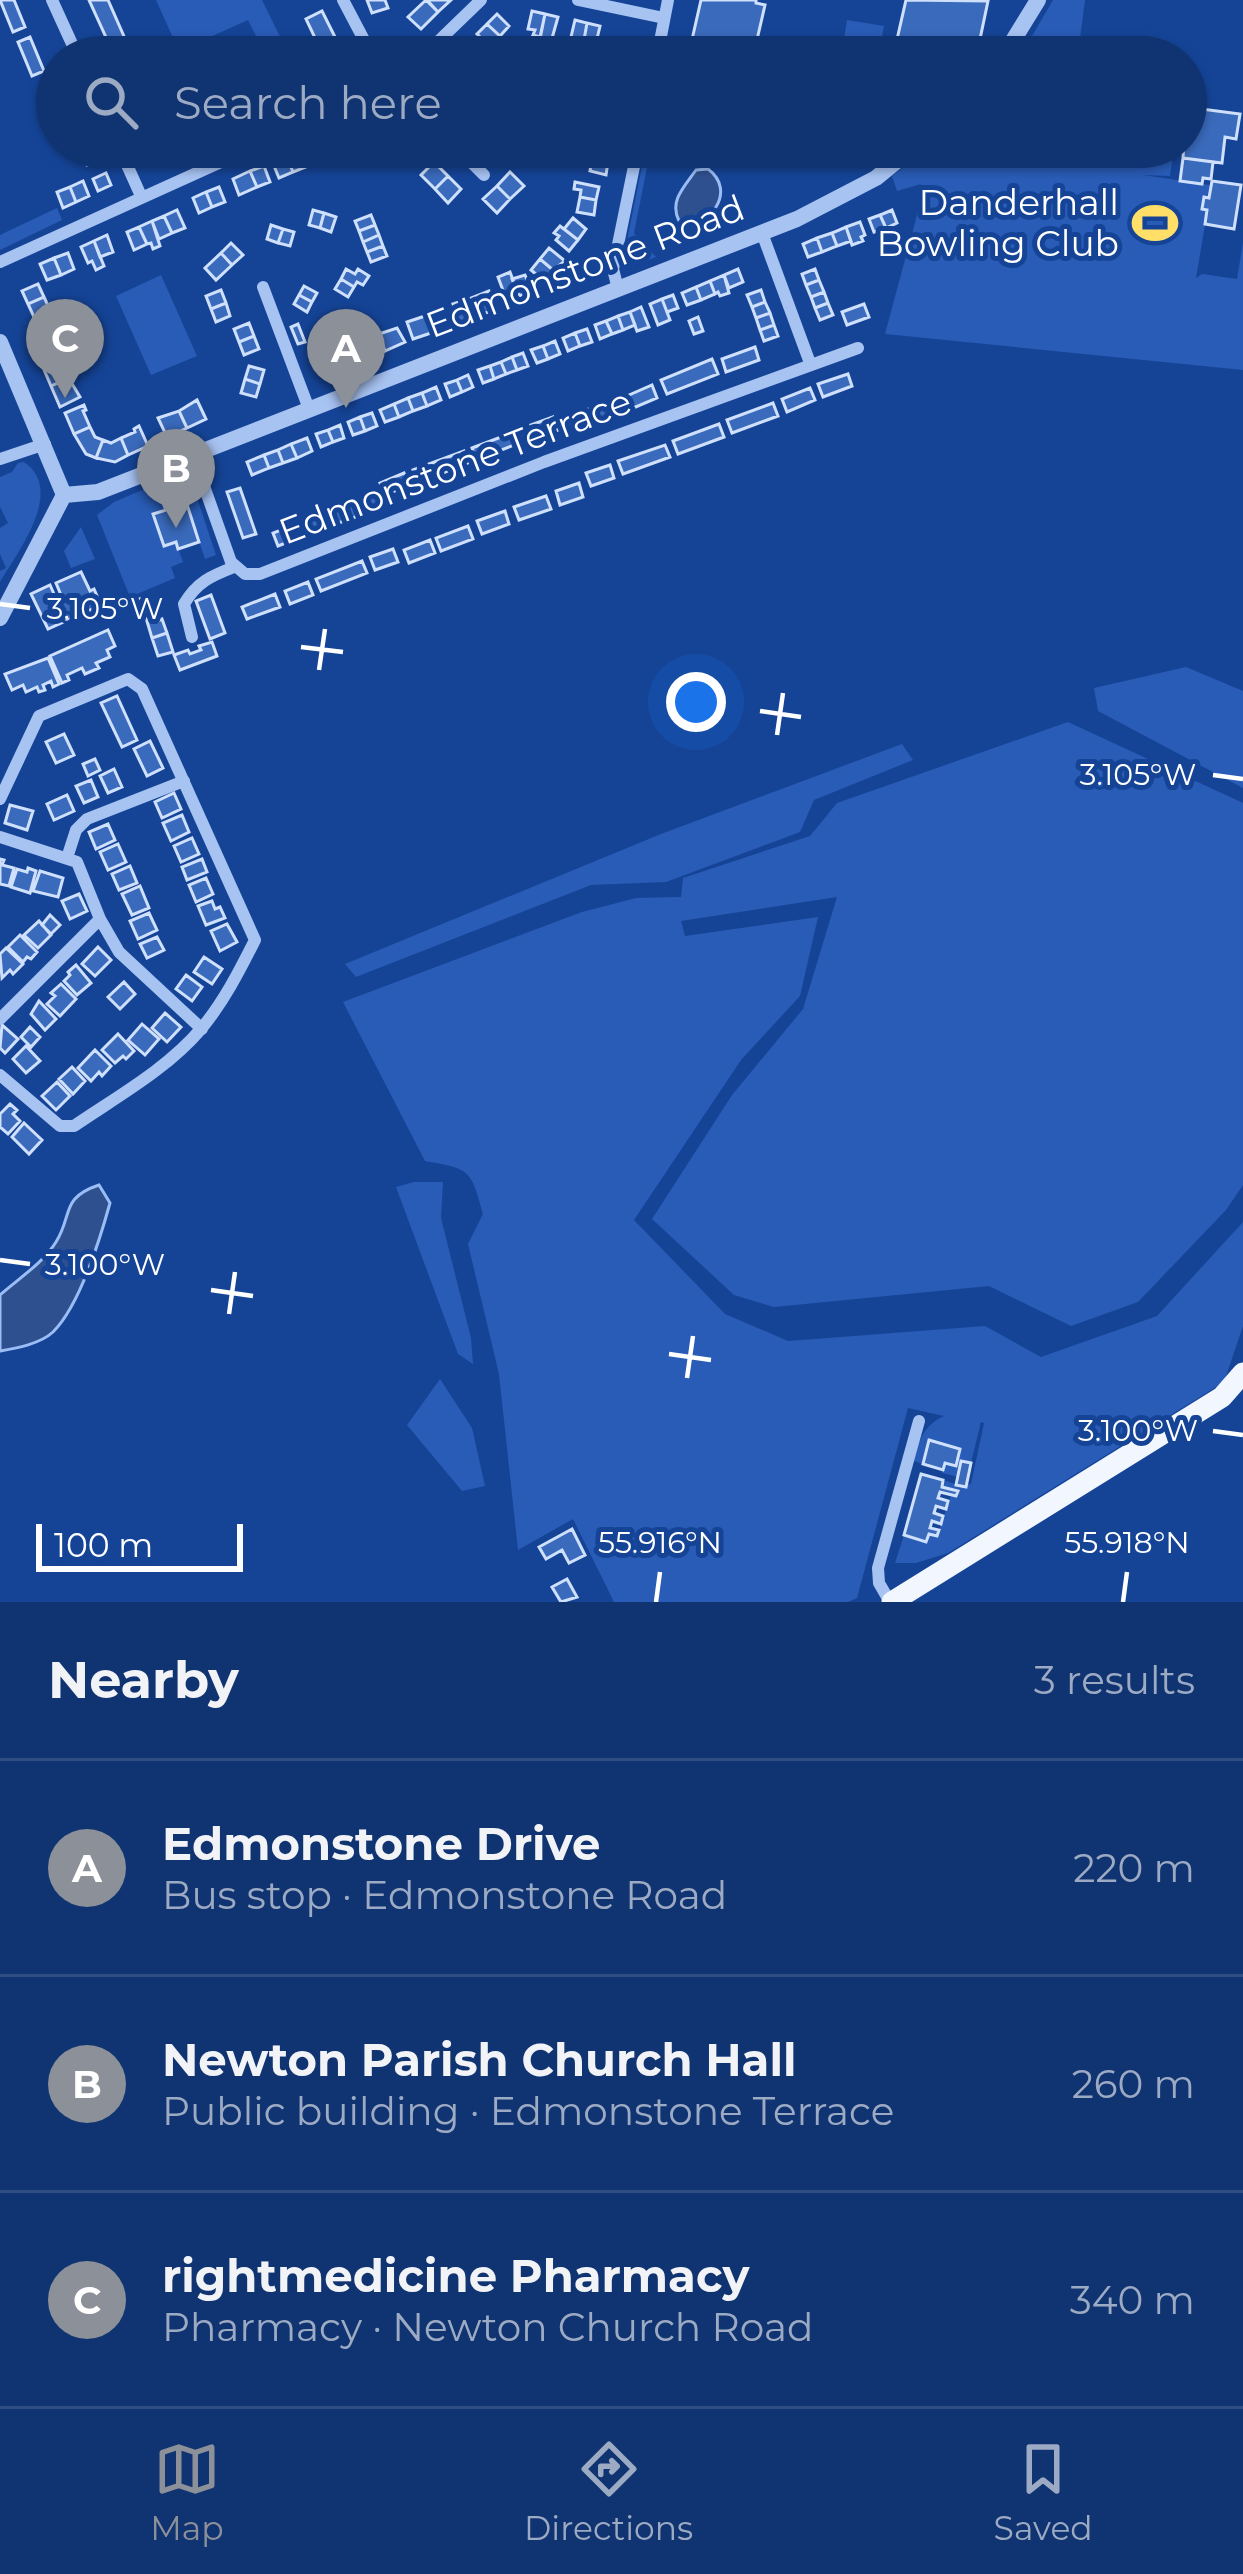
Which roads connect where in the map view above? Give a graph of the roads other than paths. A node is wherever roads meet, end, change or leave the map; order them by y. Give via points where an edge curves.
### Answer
1 (52, 0) edge
2 (343, 0) edge
3 (482, 0) edge
4 (578, 0) edge
5 (668, 0) edge
6 (1038, 0) edge
7 (664, 17) junction
8 (68, 36) edge
9 (362, 36) edge
10 (444, 36) edge
11 (661, 36) edge
12 (1016, 36) edge
13 (128, 168) edge
14 (206, 168) edge
15 (477, 168) edge
16 (634, 168) edge
17 (888, 168) edge
18 (484, 175) dead end
19 (141, 196) junction
20 (762, 233) junction
21 (0, 262) edge
22 (263, 287) dead end
23 (618, 289) junction
24 (0, 342) edge
25 (858, 348) dead end
26 (810, 363) junction
27 (309, 409) junction
28 (45, 444) junction
29 (193, 455) junction
30 (0, 459) edge
31 (64, 495) junction
32 (234, 567) junction
33 (0, 618) edge
34 (192, 637) dead end
35 (184, 781) junction
36 (0, 799) edge
37 (0, 837) edge
38 (67, 858) junction
39 (100, 919) junction
40 (0, 1019) edge
41 (202, 1029) junction
42 (0, 1075) edge
43 (1243, 1372) edge
44 (919, 1421) dead end
45 (891, 1602) edge

1 - 8 street
2 - 9 street
3 - 10 street
4 - 7 street
5 - 7 street
6 - 12 street
7 - 11 street
13 - 19 street
14 - 19 street
15 - 18 street
16 - 23 street via 613,269
17 - 20 street, Edmonstone Road
19 - 21 street
20 - 23 street, Edmonstone Road
20 - 26 street
22 - 27 street
23 - 27 street, Edmonstone Road
24 - 28 street
25 - 26 street, Edmonstone Terrace
26 - 32 street, Edmonstone Terrace via 260,574
27 - 29 street, Edmonstone Road
28 - 30 street
28 - 31 street
29 - 31 street, Edmonstone Road via 90,494
29 - 32 street
31 - 33 street
32 - 34 street via 190,593 184,604
35 - 36 street via 142,689 128,679 39,716
35 - 38 street via 87,819
35 - 41 street via 255,940
37 - 38 street
38 - 39 street via 77,862
39 - 40 street
39 - 41 street via 119,952
41 - 42 street via 74,1126 60,1126
43 - 45 main road via 1222,1397
44 - 45 street via 878,1568

